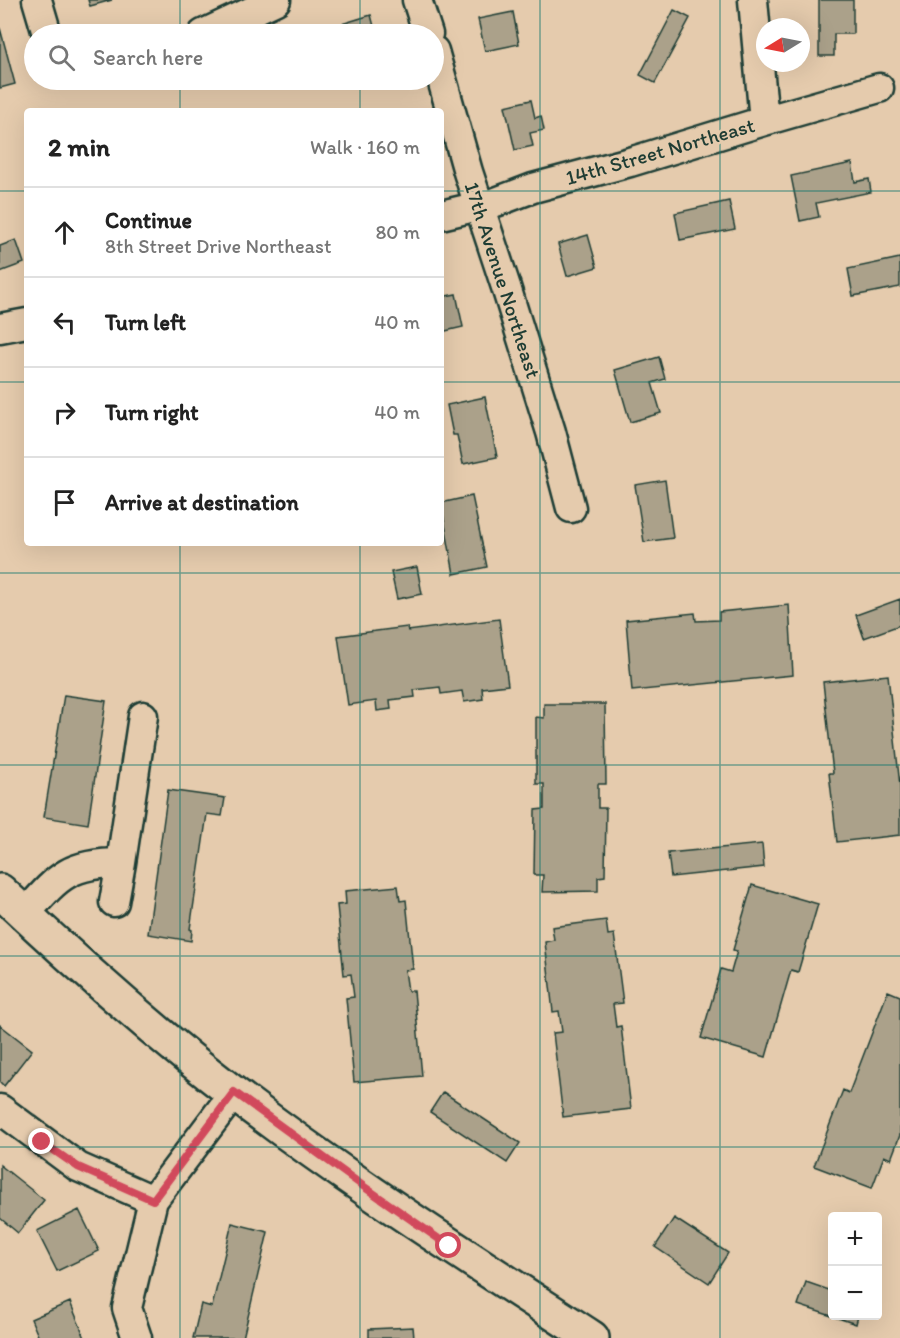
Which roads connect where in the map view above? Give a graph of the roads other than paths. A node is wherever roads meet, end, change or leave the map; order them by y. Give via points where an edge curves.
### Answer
1 (37, 0) edge
2 (276, 0) edge
3 (417, 0) edge
4 (753, 0) edge
5 (44, 24) edge
6 (224, 24) edge
7 (425, 24) edge
8 (444, 85) edge
9 (879, 88) dead end
10 (764, 121) junction
11 (479, 205) junction
12 (444, 214) edge
13 (24, 324) edge
14 (0, 328) edge
15 (571, 508) dead end
16 (143, 716) dead end
17 (121, 863) junction
18 (0, 891) edge
19 (114, 902) dead end
20 (25, 914) junction
21 (234, 1092) junction
22 (0, 1109) edge
23 (153, 1200) junction
24 (137, 1338) edge
25 (592, 1338) edge

1 - 5 street
2 - 6 street
3 - 7 street
4 - 10 street
8 - 11 street, 17th Avenue Northeast
9 - 10 street, 14th Street Northeast
10 - 11 street, 14th Street Northeast
11 - 12 street, 14th Street Northeast
11 - 15 street, 17th Avenue Northeast
13 - 14 street
16 - 17 street
17 - 19 street
17 - 20 street via 86,865 65,873
18 - 20 main road
20 - 21 main road via 135,1013
21 - 23 street
21 - 25 main road via 449,1246
22 - 23 street via 78,1167
23 - 24 street via 127,1308

